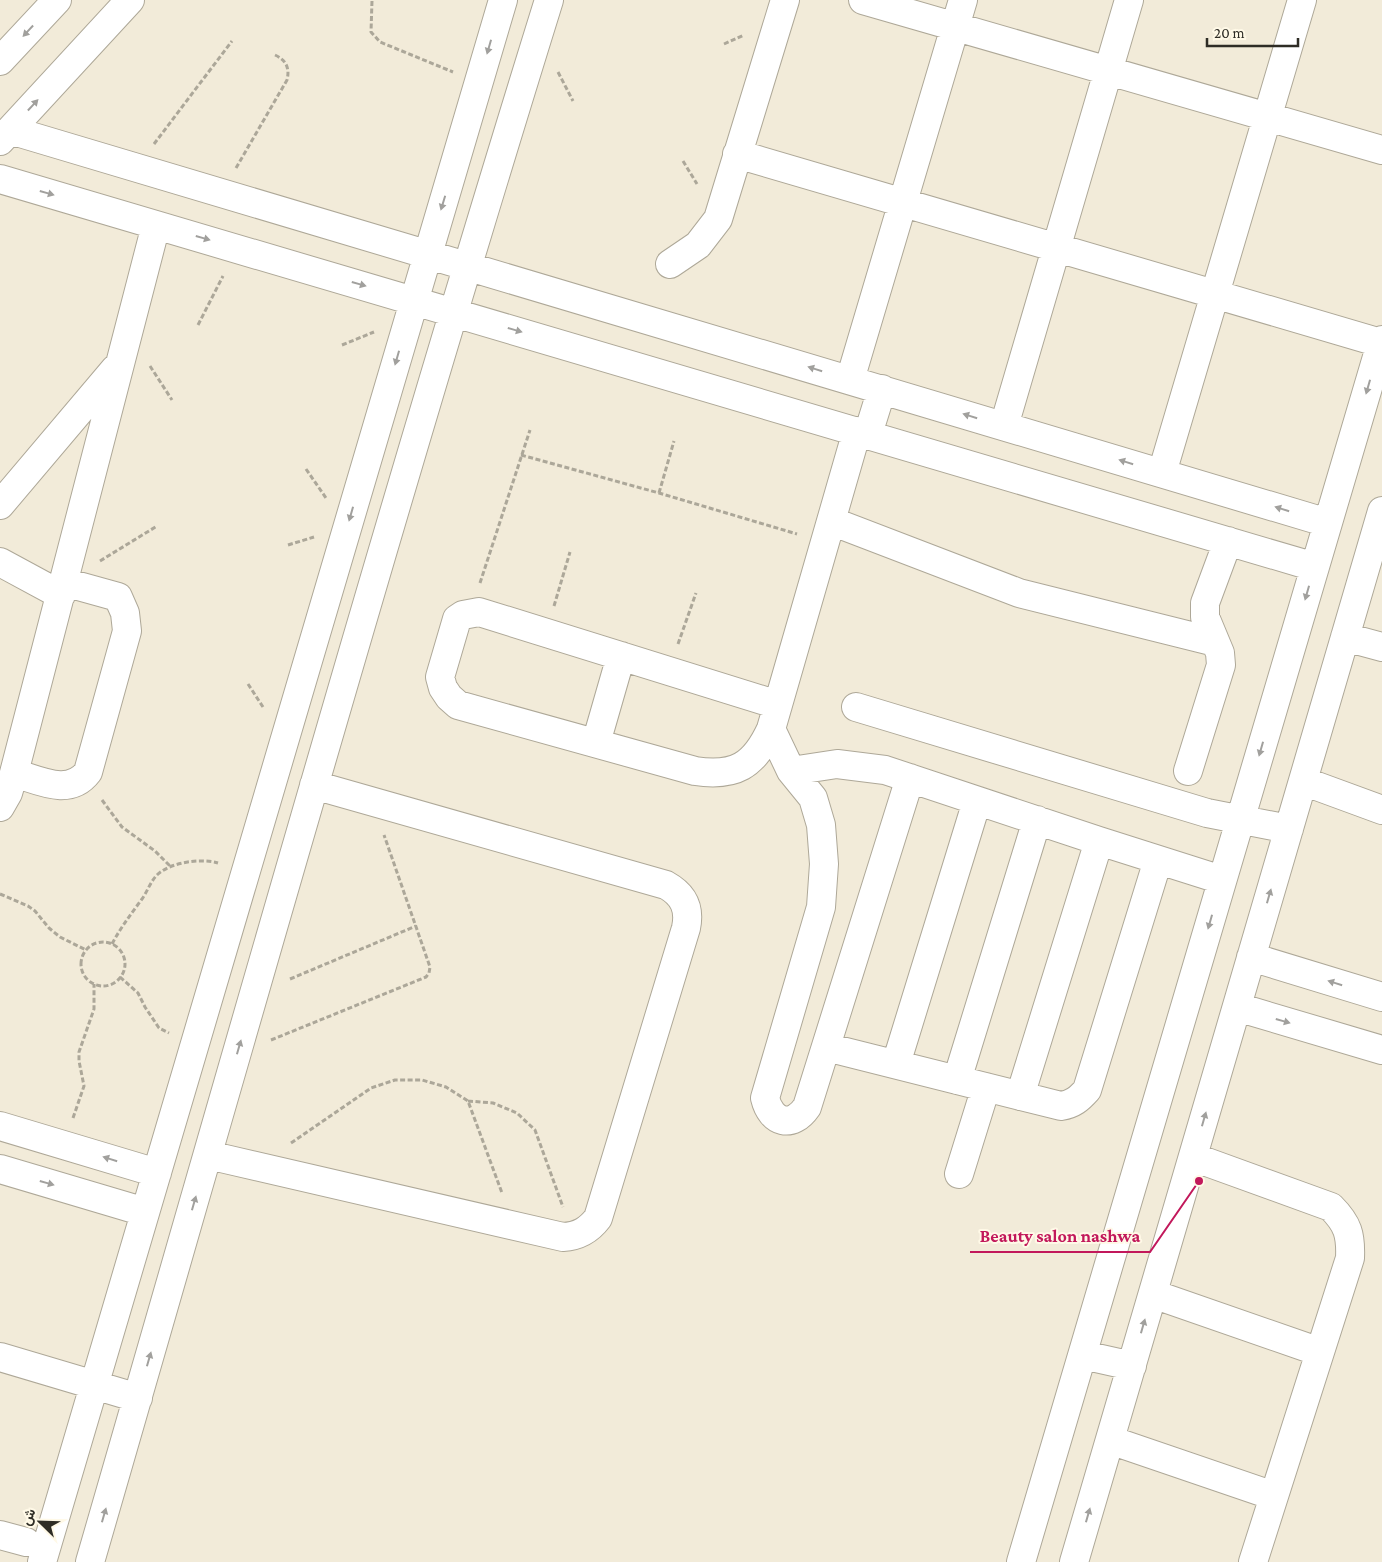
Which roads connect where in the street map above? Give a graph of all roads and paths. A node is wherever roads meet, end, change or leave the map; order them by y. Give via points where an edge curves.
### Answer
1 (56, 0) edge
2 (130, 0) edge
3 (503, 0) edge
4 (549, 0) edge
5 (785, 0) edge
6 (863, 0) edge
7 (963, 0) edge
8 (1129, 0) edge
9 (1302, 0) edge
10 (372, 1) edge
11 (955, 27) junction
12 (232, 41) dead end
13 (275, 54) dead end
14 (0, 61) edge
15 (1109, 71) junction
16 (479, 83) junction
17 (1267, 117) junction
18 (5, 135) edge
19 (1382, 150) edge
20 (737, 154) junction
21 (137, 167) junction
22 (0, 179) edge
23 (222, 192) junction
24 (903, 202) junction
25 (156, 225) junction
26 (236, 248) junction
27 (1056, 248) junction
28 (428, 254) junction
29 (670, 264) dead end
30 (467, 265) junction
31 (1215, 294) junction
32 (414, 300) junction
33 (454, 312) junction
34 (198, 325) dead end
35 (1382, 342) edge
36 (120, 364) junction
37 (850, 380) junction
38 (882, 389) junction
39 (1004, 426) junction
40 (530, 430) dead end
41 (862, 432) junction
42 (674, 441) dead end
43 (521, 455) junction
44 (1162, 473) junction
45 (659, 493) junction
46 (0, 505) edge
47 (1382, 511) edge
48 (1328, 522) junction
49 (157, 526) dead end
50 (828, 532) junction
51 (1228, 541) junction
52 (570, 552) dead end
53 (0, 562) edge
54 (1315, 567) junction
55 (62, 589) junction
56 (696, 593) dead end
57 (471, 612) junction
58 (545, 633) junction
59 (1345, 637) junction
60 (1215, 642) junction
61 (1382, 647) edge
62 (621, 656) junction
63 (669, 670) junction
64 (856, 707) dead end
65 (774, 717) junction
66 (596, 743) junction
67 (791, 771) junction
68 (1188, 771) dead end
69 (14, 773) junction
70 (84, 778) junction
71 (910, 778) junction
72 (1303, 781) junction
73 (272, 784) junction
74 (313, 789) junction
75 (372, 801) junction
76 (977, 801) junction
77 (0, 807) edge
78 (1382, 810) edge
79 (1241, 819) junction
80 (1037, 820) junction
81 (1289, 829) junction
82 (1099, 841) junction
83 (1158, 860) junction
84 (171, 867) junction
85 (245, 873) junction
86 (1222, 880) junction
87 (0, 894) edge
88 (416, 926) junction
89 (112, 944) junction
90 (86, 950) junction
91 (1251, 958) junction
92 (120, 977) junction
93 (94, 984) junction
94 (254, 993) junction
95 (1382, 996) edge
96 (1237, 1007) junction
97 (195, 1045) junction
98 (826, 1047) junction
99 (1382, 1050) edge
100 (237, 1054) junction
101 (896, 1064) junction
102 (957, 1080) junction
103 (986, 1087) junction
104 (1020, 1096) junction
105 (468, 1102) junction
106 (0, 1126) edge
107 (63, 1144) junction
108 (208, 1155) junction
109 (1193, 1157) junction
110 (258, 1166) junction
111 (0, 1169) edge
112 (157, 1172) junction
113 (958, 1174) dead end
114 (145, 1212) junction
115 (515, 1226) junction
116 (574, 1236) junction
117 (1152, 1294) junction
118 (1320, 1352) junction
119 (1083, 1355) junction
120 (0, 1357) edge
121 (1132, 1366) junction
122 (94, 1385) junction
123 (138, 1398) junction
124 (1110, 1440) junction
125 (1274, 1496) junction
126 (0, 1535) edge
127 (34, 1552) edge
128 (90, 1562) edge
129 (1021, 1562) edge
130 (1074, 1562) edge
131 (1253, 1562) edge

1 -> 14 street
18 -> 2 street
3 -> 16 street
4 - 30 street
5 - 20 street
6 - 11 street
7 - 11 street
8 - 15 street
9 - 17 street
10 - 16 path via 371,32 380,42
11 - 15 street
11 - 24 street
12 - 21 path
13 - 23 path via 288,68 287,80
15 - 17 street
15 - 27 street
16 -> 28 street
17 - 19 street
17 - 31 street
18 - 21 street
20 - 24 street
20 - 29 street via 718,219 698,245
21 - 23 street
22 -> 25 street
23 - 28 street
24 - 27 street
24 - 37 street
25 -> 26 street
25 - 36 street
26 -> 32 street
26 - 34 path
27 - 31 street
27 - 39 street
28 - 30 street
28 - 32 street
30 - 33 street
37 -> 30 street
31 - 35 street
31 - 44 street
32 - 33 street
32 -> 73 street
33 -> 41 street
33 - 74 street
35 -> 48 street
36 - 46 street
36 - 55 street
37 - 38 street
39 -> 38 street
38 - 41 street
44 -> 39 street
40 - 43 path
41 - 50 street
41 - 51 street
42 - 45 path
43 - 45 path
43 - 57 path
48 -> 44 street
45 - 50 path
47 - 59 street
48 - 54 street
49 - 55 path
50 - 60 street via 1019,593
50 - 65 street
51 - 54 street
51 - 60 street via 1206,602 1205,617
52 - 58 path
53 - 55 street
54 -> 79 street
55 - 69 street
55 - 70 street via 118,597 127,631
56 - 63 path
57 - 58 street
57 - 66 street via 457,620 440,677 449,697 458,705
58 - 62 street
59 - 61 street
59 - 72 street
60 - 68 street via 1221,665
62 - 63 street
62 - 66 street
63 - 65 street
64 - 79 street via 1207,813
65 - 66 street via 763,747 750,761 733,770 714,774
65 - 67 street
67 - 71 street via 837,764 885,770
67 - 98 street via 814,798 821,825 824,864 822,907 765,1098 773,1116 782,1121 802,1116
69 - 70 street via 62,786
69 - 77 street
70 - 84 path via 122,827
71 - 76 street
71 - 98 street
72 - 78 street
72 - 81 street
73 - 74 street
73 - 85 street
74 - 75 street
74 - 94 street
75 - 88 path
75 - 116 street via 666,886 683,898 687,908 686,928 598,1218 592,1226
76 - 80 street
76 - 101 street
79 - 81 street
79 - 86 street
80 - 82 street
80 - 102 street
91 -> 81 street
82 - 83 street
82 - 104 street
83 - 86 street
83 - 104 street via 1087,1090 1071,1104 1061,1106
84 - 85 path via 204,860
84 - 89 path via 157,874
85 - 97 street
86 -> 119 street
87 - 90 path via 28,906 60,937
88 - 94 path
88 - 100 path via 430,967 426,977
89 - 90 path via 93,944
89 - 92 path via 124,959
90 - 93 path via 81,960 82,969
95 -> 91 street
91 - 96 street
92 - 93 path via 113,984
92 - 97 path via 138,993 159,1028
93 - 107 path via 94,1009 78,1061 84,1086
100 -> 94 street
96 -> 99 street
109 -> 96 street
97 - 112 street
98 - 101 street
100 - 108 street
101 - 102 street
102 - 103 street
103 - 104 street
103 - 113 street
105 - 110 path via 446,1087 422,1080 395,1080 371,1088
105 - 115 path
105 - 116 path via 493,1103 517,1113 535,1130
106 - 107 street
112 -> 107 street
108 - 110 street
123 -> 108 street
109 - 117 street
109 - 118 street via 1331,1208 1341,1218 1348,1230 1350,1258
110 - 115 street
111 -> 114 street
112 - 114 street
114 - 122 street
115 - 116 street via 563,1237
117 - 118 street
121 -> 117 street
118 - 125 street
119 - 121 street
119 - 129 street
120 - 122 street
121 - 124 street
122 - 123 street
122 - 127 street
128 -> 123 street
124 - 125 street
130 -> 124 street
125 - 131 street
126 - 127 street

